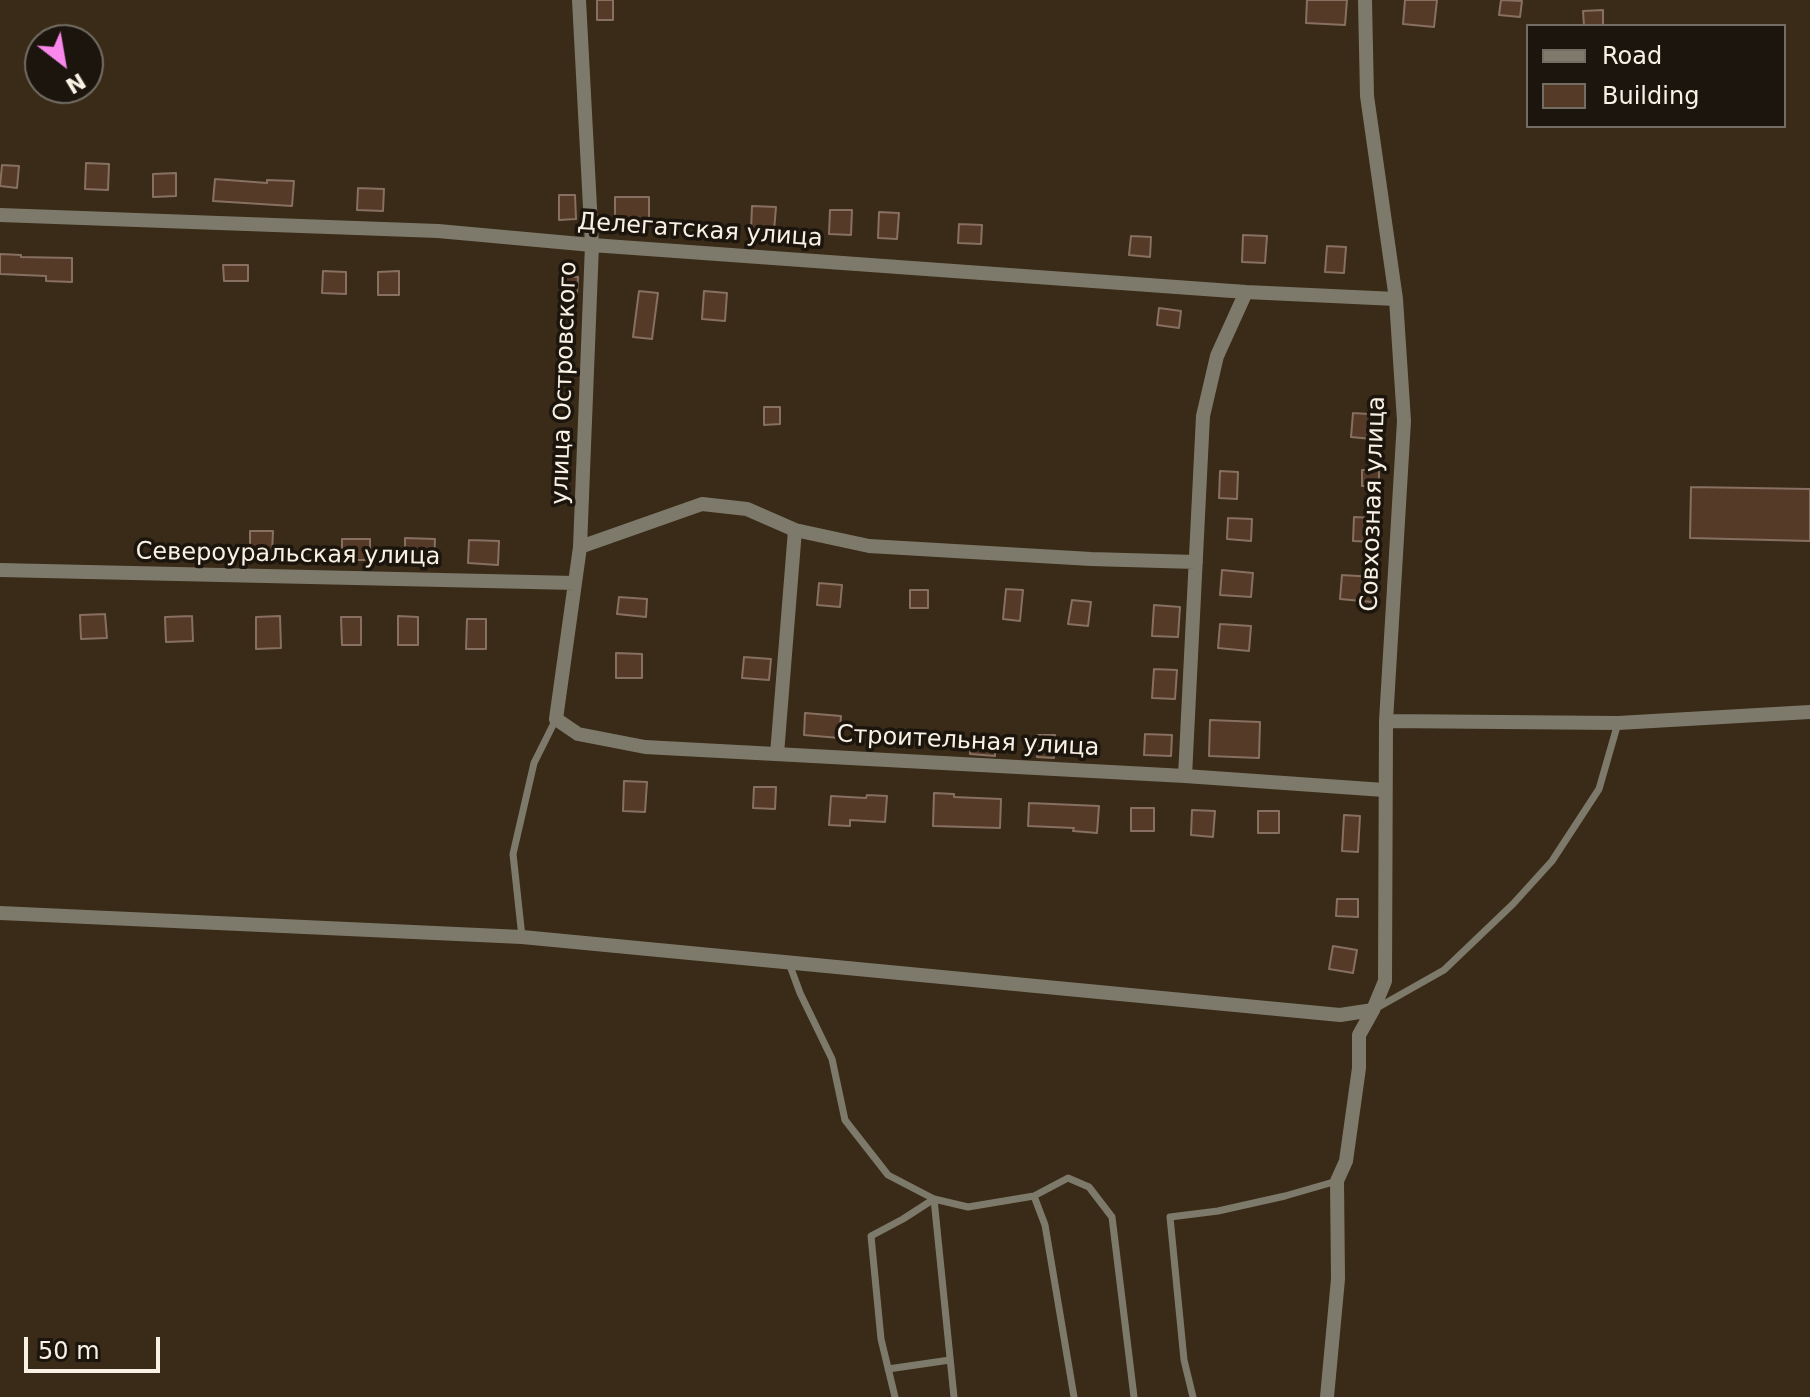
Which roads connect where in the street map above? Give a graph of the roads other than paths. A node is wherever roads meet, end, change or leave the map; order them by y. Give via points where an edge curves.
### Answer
1 (579, 0) edge
2 (1365, 0) edge
3 (0, 215) edge
4 (592, 245) junction
5 (1246, 292) junction
6 (1396, 299) junction
7 (795, 530) junction
8 (580, 547) junction
9 (1196, 562) junction
10 (0, 570) edge
11 (575, 583) junction
12 (1810, 712) edge
13 (556, 719) junction
14 (1386, 721) junction
15 (1618, 723) junction
16 (777, 754) junction
17 (1185, 776) junction
18 (1384, 790) junction
19 (0, 913) edge
20 (522, 937) junction
21 (789, 963) junction
22 (1373, 1010) junction
23 (1337, 1181) junction
24 (1034, 1196) junction
25 (934, 1199) junction
26 (950, 1360) junction
27 (888, 1369) junction
28 (895, 1397) edge
29 (954, 1397) edge
30 (1074, 1397) edge
31 (1134, 1397) edge
32 (1193, 1397) edge
33 (1327, 1397) edge

1 - 4 street, улица Островского
2 - 6 street, Совхозная улица via 1367,96
3 - 4 street, Делегатская улица via 438,231
4 - 5 street, Делегатская улица
4 - 8 street, улица Островского
5 - 6 street, Делегатская улица
5 - 9 street via 1217,356 1203,416
6 - 14 street, Совхозная улица via 1404,421
7 - 8 street via 747,509 702,504
7 - 9 street via 869,546
7 - 16 street
8 - 11 street, улица Островского
9 - 17 street
10 - 11 street, Североуральская улица
11 - 13 street, улица Островского
12 - 15 street
13 - 16 street, Строительная улица via 578,734 645,747
13 - 20 lane via 534,763 513,854
14 - 15 street
14 - 18 street, Совхозная улица
15 - 22 lane via 1599,789 1552,861 1444,970
16 - 17 street, Строительная улица
17 - 18 street, Строительная улица
18 - 22 street, Совхозная улица via 1385,981
19 - 20 street
20 - 21 street
21 - 22 street via 1340,1015
21 - 25 lane via 832,1059 845,1120 888,1175
22 - 23 street, Совхозная улица via 1359,1035 1346,1161
23 - 32 lane via 1232,1208 1170,1217 1184,1360
23 - 33 street, Совхозная улица via 1338,1279
24 - 25 lane via 968,1207
24 - 30 lane via 1045,1225
24 - 31 lane via 1068,1178 1089,1187 1112,1217
25 - 26 lane
25 - 27 lane via 871,1236
26 - 27 lane
26 - 29 lane
27 - 28 lane

